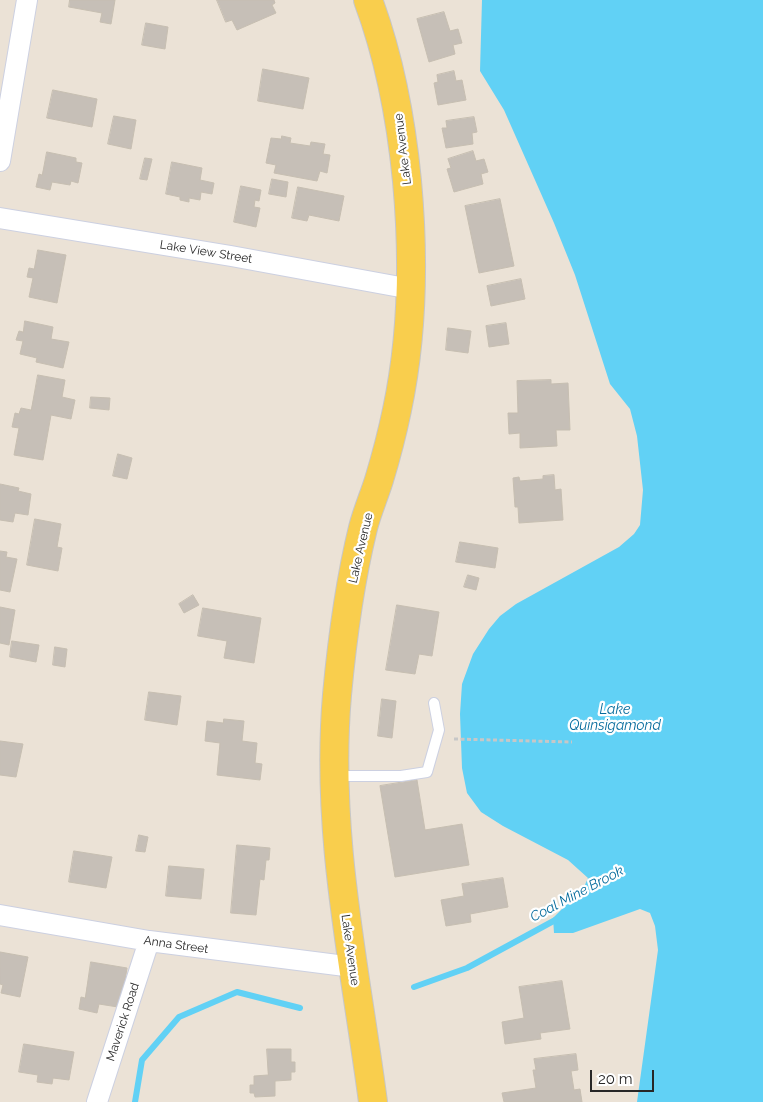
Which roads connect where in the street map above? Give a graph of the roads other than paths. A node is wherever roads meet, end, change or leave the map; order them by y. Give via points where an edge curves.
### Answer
1 (27, 0) edge
2 (368, 0) edge
3 (0, 161) edge
4 (0, 218) edge
5 (411, 289) junction
6 (434, 703) dead end
7 (334, 776) junction
8 (0, 915) edge
9 (149, 942) junction
10 (353, 967) junction
11 (98, 1102) edge
12 (373, 1102) edge

1 - 3 street
2 - 5 main road, Lake Avenue via 385,51 400,118 410,216
4 - 5 street, Lake View Street
5 - 7 main road, Lake Avenue via 406,355 397,411 363,528 345,624 337,695
6 - 7 lane via 439,730 427,772 401,776
7 - 10 main road, Lake Avenue via 339,869
8 - 9 street, Anna Street
9 - 10 street, Anna Street
9 - 11 street, Maverick Road
10 - 12 main road, Lake Avenue

